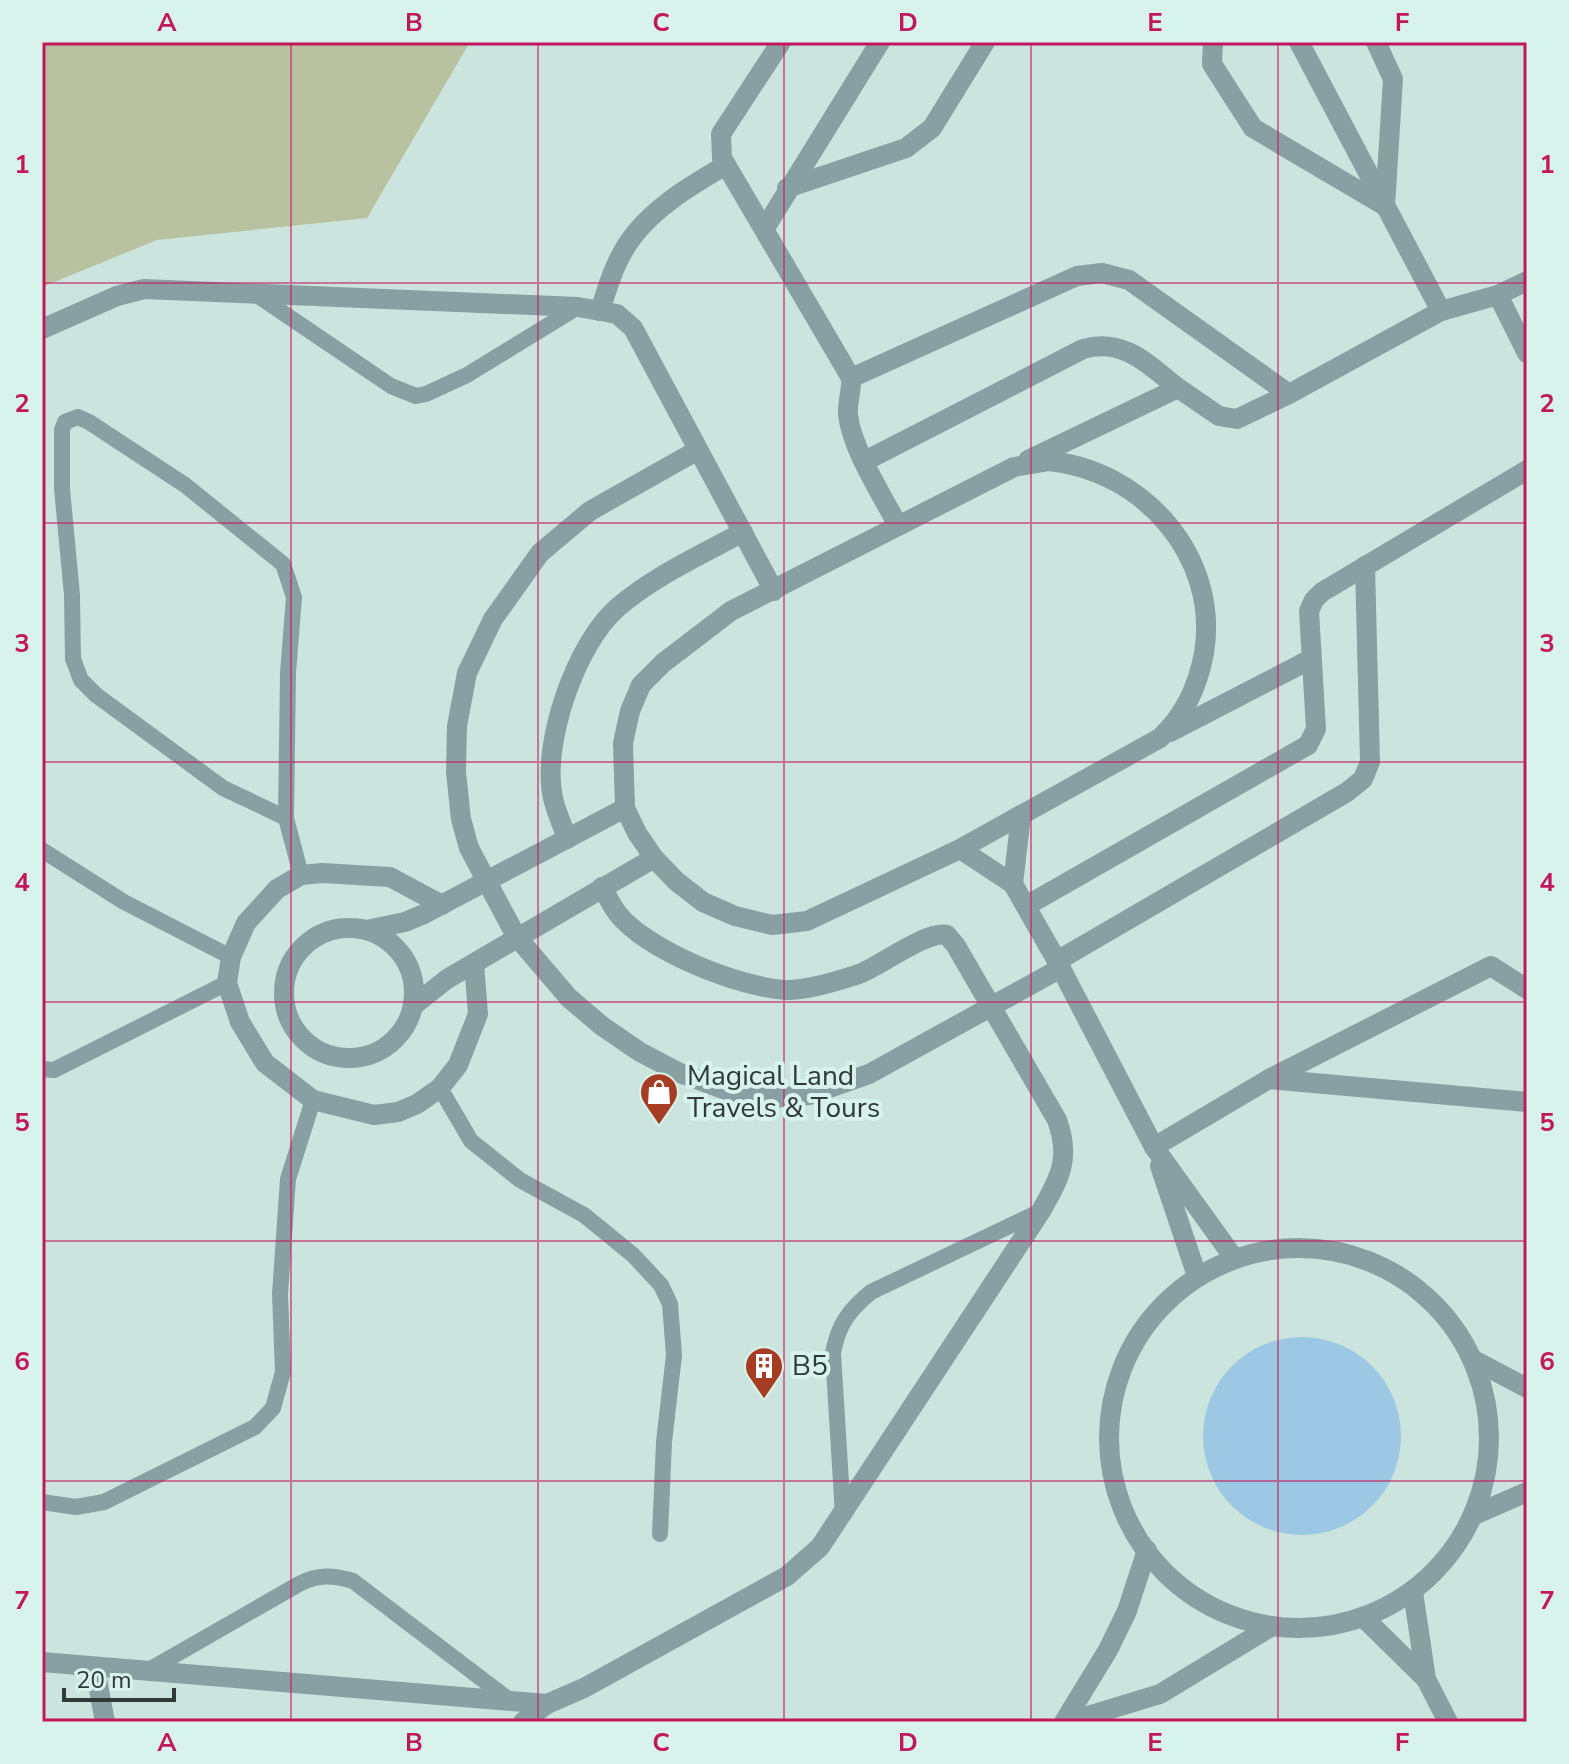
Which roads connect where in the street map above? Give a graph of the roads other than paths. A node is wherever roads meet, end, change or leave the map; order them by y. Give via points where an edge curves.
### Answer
1 (781, 42) edge
2 (880, 42) edge
3 (985, 42) edge
4 (1213, 42) edge
5 (1299, 42) edge
6 (1376, 42) edge
7 (726, 165) junction
8 (787, 188) junction
9 (1385, 206) junction
10 (765, 228) junction
11 (1527, 281) edge
12 (254, 293) junction
13 (1498, 295) junction
14 (578, 307) junction
15 (600, 311) junction
16 (1441, 311) junction
17 (42, 329) edge
18 (1527, 353) edge
19 (851, 378) junction
20 (1178, 388) junction
21 (1289, 394) junction
22 (698, 450) junction
23 (865, 461) junction
24 (1014, 467) junction
25 (1527, 470) edge
26 (897, 524) junction
27 (743, 532) junction
28 (1365, 566) junction
29 (774, 591) junction
30 (1311, 659) junction
31 (1160, 738) junction
32 (625, 808) junction
33 (1021, 815) junction
34 (286, 818) junction
35 (567, 839) junction
36 (960, 849) junction
37 (42, 850) edge
38 (654, 858) junction
39 (301, 875) junction
40 (487, 882) junction
41 (1013, 884) junction
42 (602, 887) junction
43 (442, 905) junction
44 (1026, 906) junction
45 (366, 930) junction
46 (516, 936) junction
47 (231, 957) junction
48 (474, 964) junction
49 (1059, 965) junction
50 (227, 983) junction
51 (1527, 989) edge
52 (413, 1006) junction
53 (992, 1008) junction
54 (42, 1069) edge
55 (1269, 1079) junction
56 (440, 1088) junction
57 (313, 1100) junction
58 (1527, 1102) edge
59 (1154, 1147) junction
60 (1041, 1211) junction
61 (1234, 1258) junction
62 (1197, 1276) junction
63 (1472, 1359) junction
64 (1527, 1388) edge
65 (1527, 1492) edge
66 (42, 1502) edge
67 (843, 1515) junction
68 (1474, 1515) junction
69 (660, 1534) dead end
70 (1147, 1550) junction
71 (1413, 1592) junction
72 (1364, 1618) junction
73 (1272, 1626) junction
74 (42, 1662) edge
75 (95, 1668) junction
76 (149, 1670) junction
77 (1426, 1679) junction
78 (508, 1699) junction
79 (547, 1704) junction
80 (105, 1722) edge
81 (523, 1722) edge
82 (1066, 1722) edge
83 (1448, 1722) edge

1 - 7 street via 721,134
2 - 8 street
3 - 8 street via 932,128 906,148
4 - 9 street via 1212,64 1253,128
5 - 9 street
6 - 9 street via 1393,79
7 - 10 street
7 - 15 street via 657,212 627,244
8 - 10 street
9 - 16 street
10 - 19 street
11 - 13 street
12 - 14 street
12 - 14 lane via 391,386 416,396 467,375
12 - 17 street via 144,289
13 - 16 street
13 - 18 street
14 - 15 street
15 - 22 street via 617,314 633,328
16 - 21 street
19 - 21 street via 1077,276 1102,273 1129,280
19 - 23 street via 847,412
20 - 21 street via 1219,416 1237,419
20 - 23 street via 1135,354 1096,345
20 - 24 street
22 - 27 street
22 - 40 street via 568,527 540,553 493,619 467,673 457,726 461,819
23 - 26 street
24 - 26 street
24 - 31 street via 1049,461 1113,479 1163,518 1186,549 1201,583 1207,636 1195,689
25 - 28 street
26 - 29 street
27 - 29 street
27 - 35 street via 661,577 598,628 565,695 553,749 553,797
28 - 30 street via 1314,600 1309,611
28 - 49 street via 1370,762 1363,779
29 - 32 street via 731,611 641,685 623,743
30 - 31 street
30 - 44 street via 1316,729 1308,745
31 - 33 street
32 - 35 street
32 - 38 street
33 - 36 street
33 - 41 street
34 - 34 lane via 223,788 81,680 73,659 62,489 65,422 78,417 113,438 185,485 283,564 294,597
34 - 39 lane
35 - 40 street
36 - 38 street via 807,921 772,925 703,902
36 - 41 street
37 - 47 lane via 124,902
38 - 42 street
39 - 43 street via 390,877
39 - 47 street via 277,889 246,923
40 - 43 street
40 - 46 street
41 - 44 street
42 - 46 street
42 - 53 street via 618,914 636,930 718,975 760,987 791,990 860,973 942,934 956,946
43 - 45 street via 405,922
44 - 49 street
45 - 52 street via 399,951 414,987
45 - 52 street via 327,931 296,954 283,991 293,1028 322,1053 361,1058 395,1040
46 - 48 street
46 - 53 street via 569,998 640,1052 729,1091 772,1098 809,1095 869,1074
47 - 50 street
48 - 52 street
48 - 56 street via 478,1014 458,1065
49 - 53 street
49 - 59 street
50 - 54 lane via 54,1070
50 - 57 street via 240,1022 265,1063
51 - 55 street via 1491,966
53 - 60 street via 1065,1141 1064,1161
55 - 58 street
55 - 59 street
56 - 57 street via 398,1112 374,1115
56 - 69 lane via 471,1141 520,1180 584,1215 661,1285 670,1304 674,1355
57 - 66 lane via 288,1179 280,1294 283,1372 273,1408 255,1427 104,1502 76,1507
59 - 61 street
59 - 62 street
60 - 67 street
60 - 67 lane via 871,1292 852,1307 838,1329 833,1353
61 - 62 street
61 - 63 street via 1290,1247 1346,1254 1398,1276 1442,1312
62 - 70 street via 1154,1312 1125,1359 1110,1412 1110,1468 1127,1522
63 - 64 street
63 - 68 street via 1487,1411 1488,1464
65 - 68 street
67 - 79 street via 820,1547 787,1576
68 - 71 street via 1449,1558
70 - 73 street via 1159,1568 1202,1603
70 - 82 street via 1127,1611
71 - 72 street
71 - 77 street
72 - 73 street via 1310,1629
72 - 77 street
73 - 82 street via 1160,1694
74 - 75 street
75 - 76 street
75 - 80 street
76 - 78 street
76 - 78 lane via 299,1584 324,1575 353,1581
77 - 83 street
78 - 79 street
79 - 81 street

